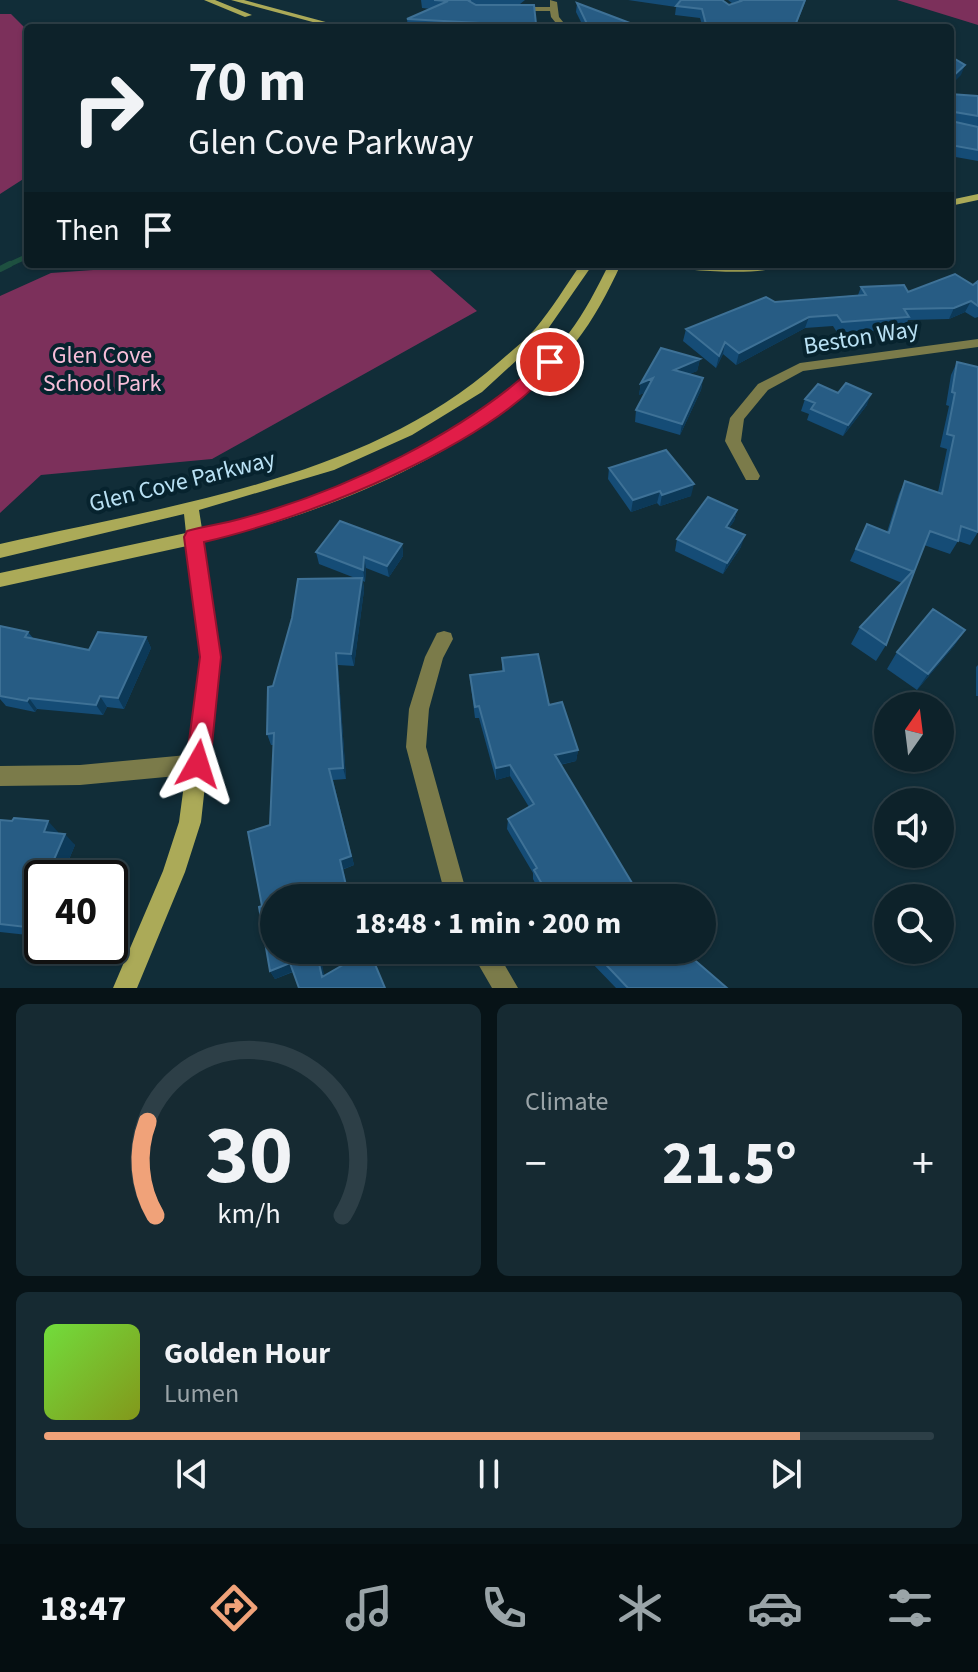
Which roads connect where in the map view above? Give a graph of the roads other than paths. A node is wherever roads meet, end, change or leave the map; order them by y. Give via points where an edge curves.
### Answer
1 (208, 0) edge
2 (235, 0) edge
3 (553, 5) edge
4 (503, 9) edge
5 (261, 19) dead end
6 (328, 24) edge
7 (562, 24) edge
8 (978, 197) edge
9 (954, 202) edge
10 (585, 268) edge
11 (615, 268) edge
12 (978, 343) edge
13 (752, 476) dead end
14 (191, 508) junction
15 (194, 537) junction
16 (0, 551) edge
17 (0, 580) edge
18 (444, 639) dead end
19 (198, 764) junction
20 (0, 776) edge
21 (453, 884) edge
22 (491, 964) edge
23 (125, 988) edge
24 (506, 988) edge

1 - 5 main road
2 - 6 main road
3 - 4 street
3 - 7 street
8 - 9 main road
10 - 14 main road, Glen Cove Parkway via 559,310 526,348 439,414 295,478
11 - 15 main road via 566,346 518,393 472,425 339,491
12 - 13 street, Beston Way via 800,367 763,387 737,418 733,441
14 - 15 main road
14 - 16 main road, Glen Cove Parkway
15 - 17 main road
15 - 19 main road via 210,657
18 - 21 street via 419,709 416,747
19 - 20 street
19 - 23 main road via 190,822 174,872
22 - 24 street

